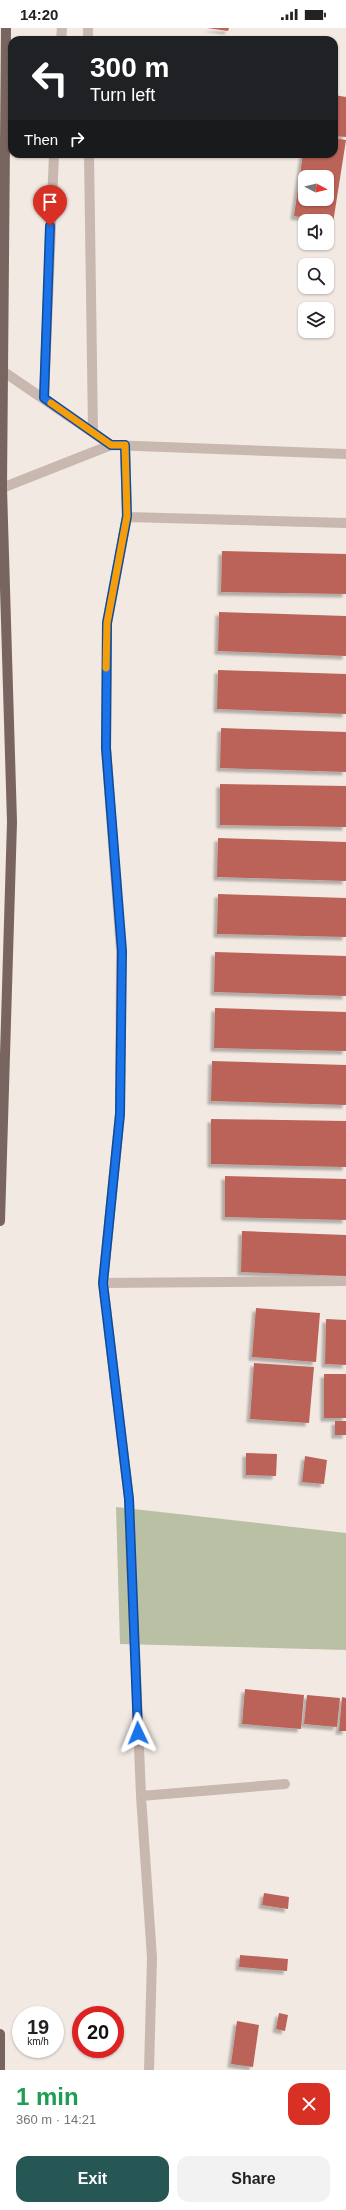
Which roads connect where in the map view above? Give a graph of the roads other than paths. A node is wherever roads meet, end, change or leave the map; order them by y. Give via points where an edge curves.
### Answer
1 (6, 28) edge
2 (54, 158) edge
3 (89, 158) edge
4 (4, 372) junction
5 (44, 398) junction
6 (93, 432) junction
7 (111, 445) junction
8 (125, 445) junction
9 (346, 454) edge
10 (2, 488) junction
11 (127, 516) junction
12 (346, 524) edge
13 (0, 1221) edge
14 (346, 1281) edge
15 (103, 1283) junction
16 (285, 1784) dead end
17 (141, 1796) junction
18 (0, 2034) edge
19 (0, 2070) edge
20 (149, 2070) edge

1 - 4 main road
2 - 5 street
3 - 6 street
4 - 5 street
4 - 10 main road
5 - 6 street
6 - 7 street
7 - 8 street
7 - 10 street
8 - 9 street
8 - 11 street
10 - 13 main road via 12,822
11 - 12 street
11 - 15 street via 107,623 106,748 122,951 120,1114
14 - 15 street
15 - 17 street via 129,1499
16 - 17 street
17 - 20 street via 152,1958
18 - 19 main road

